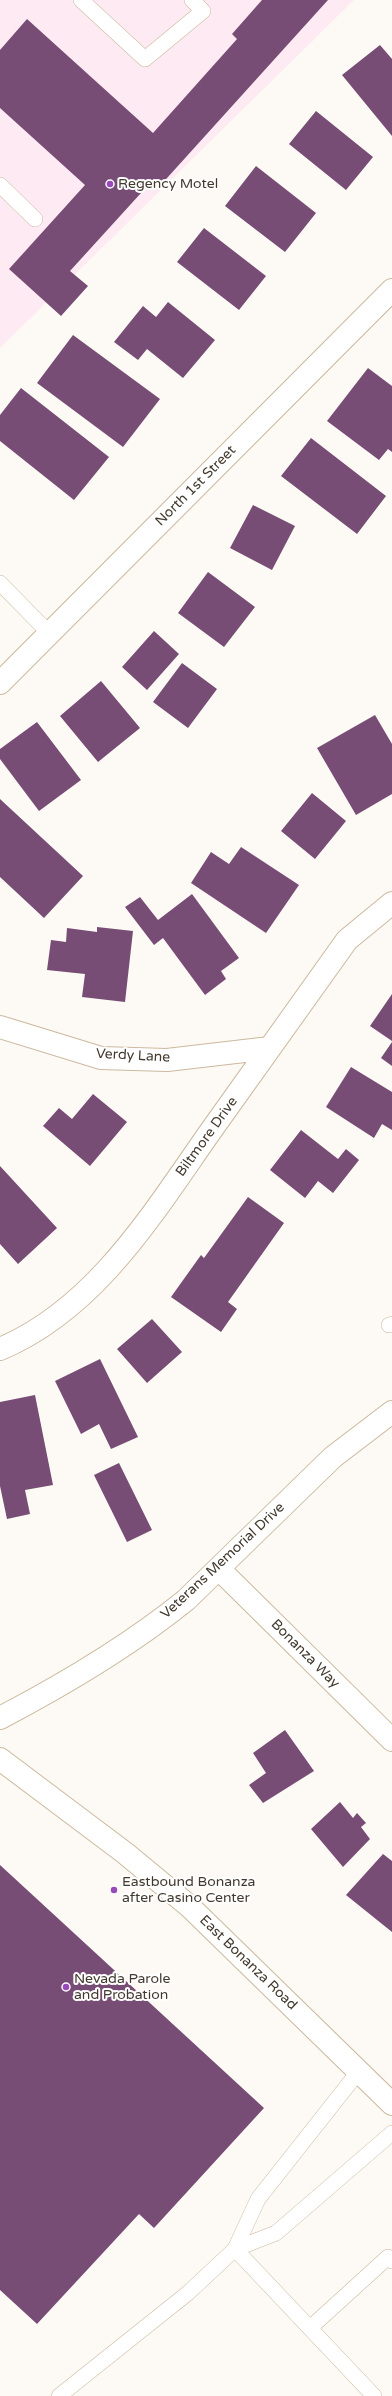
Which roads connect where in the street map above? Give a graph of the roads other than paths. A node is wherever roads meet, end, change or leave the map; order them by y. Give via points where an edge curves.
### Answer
1 (81, 0) edge
2 (192, 0) edge
3 (0, 185) edge
4 (35, 218) dead end
5 (392, 290) edge
6 (0, 583) edge
7 (49, 634) junction
8 (0, 682) edge
9 (392, 903) edge
10 (0, 1027) edge
11 (270, 1048) junction
12 (0, 1349) edge
13 (392, 1412) edge
14 (219, 1568) junction
15 (0, 1718) edge
16 (392, 1740) edge
17 (0, 1759) edge
18 (359, 2071) junction
19 (392, 2104) edge
20 (392, 2133) edge
21 (235, 2250) junction
22 (392, 2261) edge
23 (310, 2328) junction
24 (59, 2396) edge
25 (374, 2396) edge

1 - 2 lane via 144,59 203,12
3 - 4 lane
5 - 7 street, North 1st Street
6 - 7 lane
7 - 8 street, North 1st Street
9 - 11 street, Biltmore Drive via 347,940
10 - 11 street, Verdy Lane via 101,1058 167,1060
11 - 12 street, Biltmore Drive via 126,1249 63,1313 24,1339
13 - 14 street, Veterans Memorial Drive via 333,1457
14 - 15 street, Veterans Memorial Drive via 186,1600 126,1646
14 - 16 street, Bonanza Way
17 - 18 street, East Bonanza Road via 125,1853 188,1906
18 - 19 street, East Bonanza Road
18 - 21 lane via 258,2199
20 - 21 lane via 276,2233
21 - 23 lane
21 - 24 lane via 188,2293
22 - 23 lane via 388,2257
23 - 25 lane

